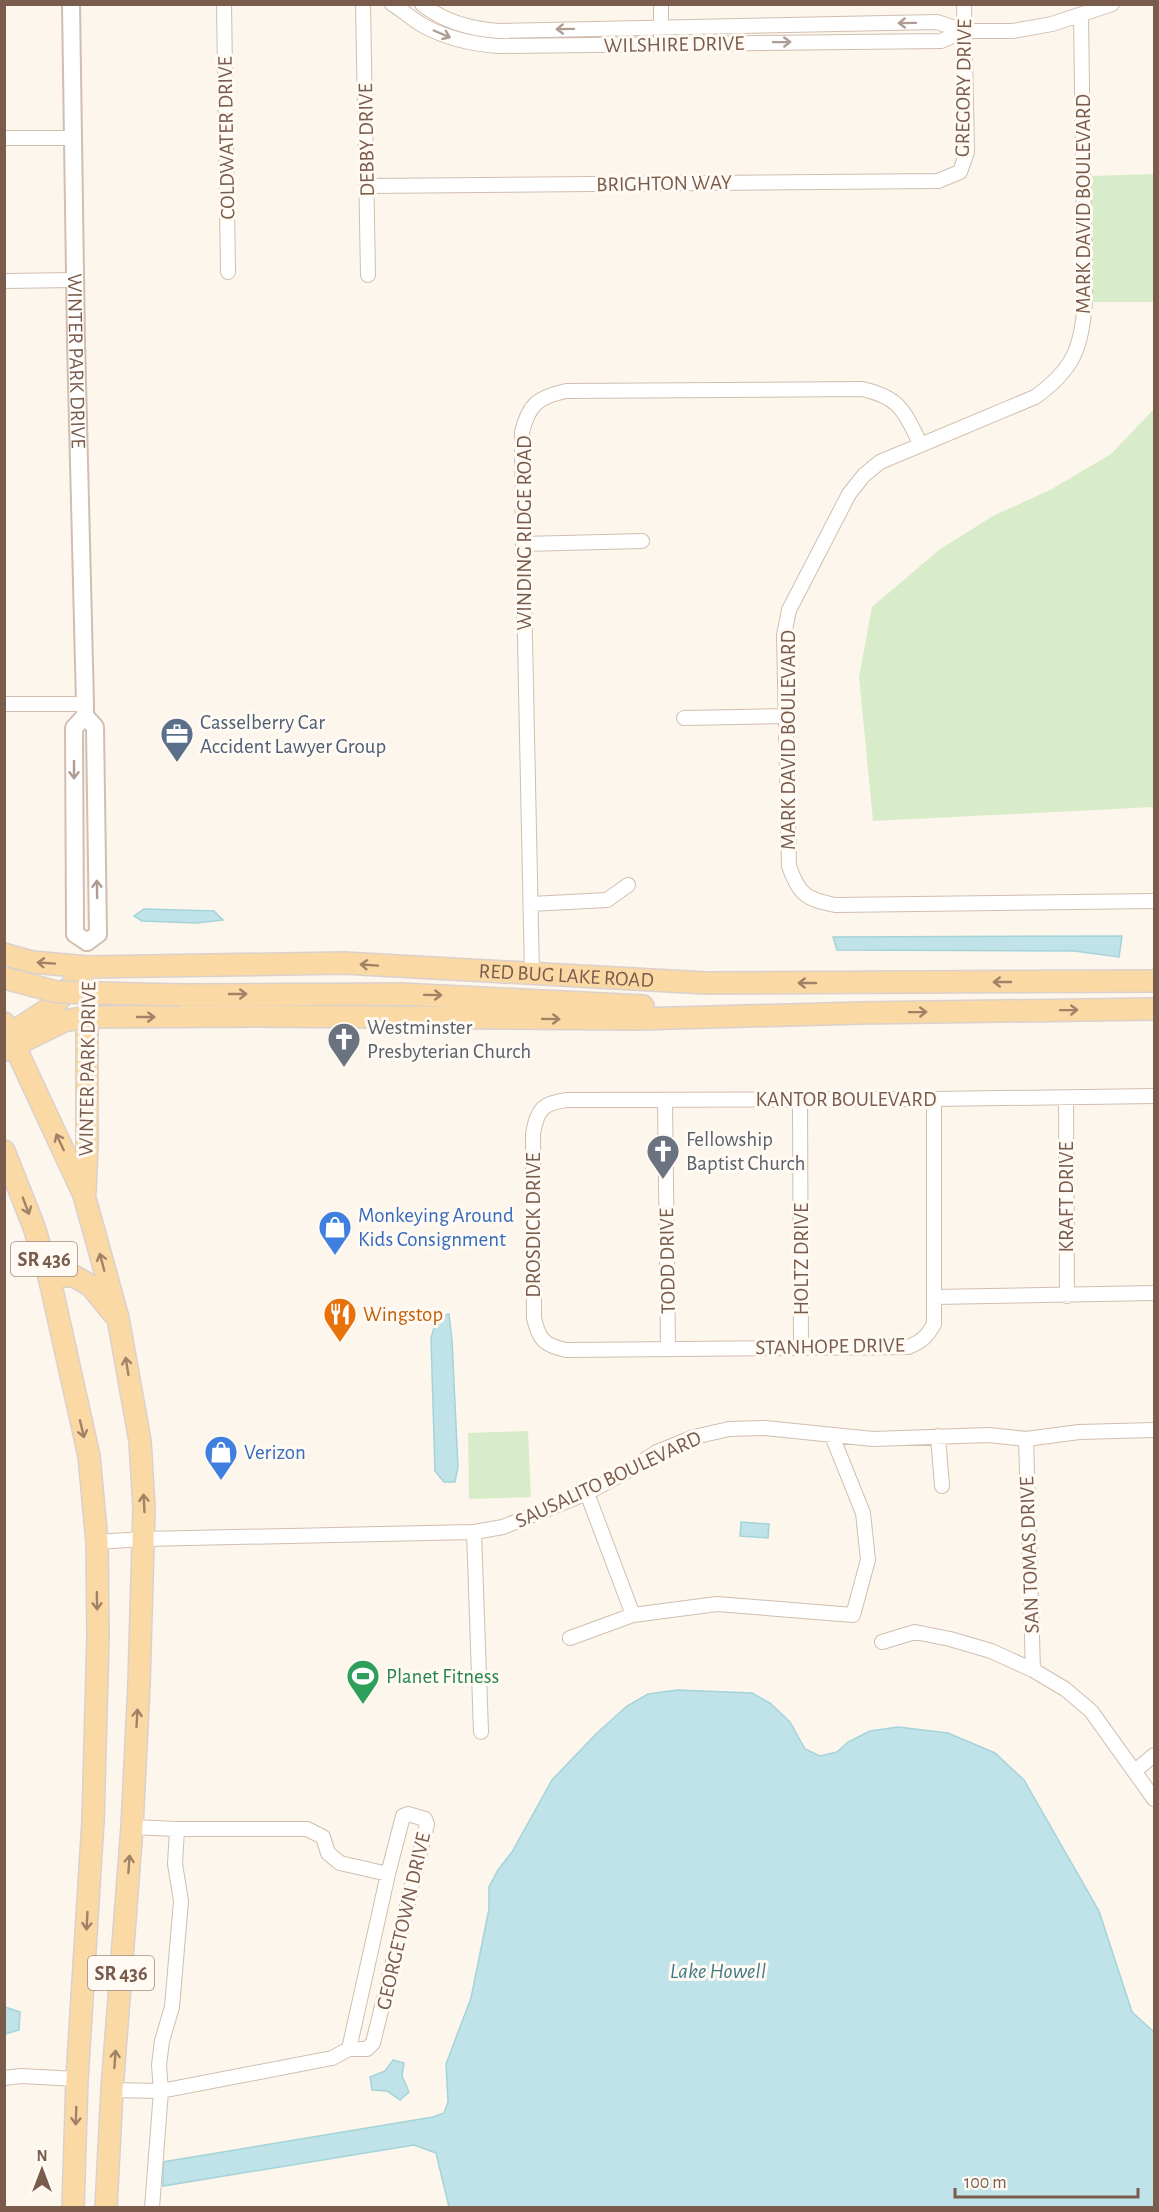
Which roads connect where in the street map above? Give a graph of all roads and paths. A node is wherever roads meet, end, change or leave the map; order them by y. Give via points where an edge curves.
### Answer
1 (71, 4) edge
2 (224, 4) edge
3 (363, 4) edge
4 (392, 4) edge
5 (422, 4) edge
6 (661, 4) edge
7 (964, 4) edge
8 (1112, 4) edge
9 (1081, 16) junction
10 (661, 27) junction
11 (964, 31) junction
12 (661, 44) junction
13 (4, 138) edge
14 (73, 138) junction
15 (960, 172) joint
16 (367, 186) junction
17 (228, 272) dead end
18 (368, 275) dead end
19 (75, 280) junction
20 (4, 281) edge
21 (921, 445) junction
22 (642, 542) dead end
23 (523, 544) junction
24 (4, 704) edge
25 (85, 710) junction
26 (786, 716) junction
27 (684, 718) dead end
28 (628, 885) dead end
29 (1155, 901) edge
30 (531, 904) junction
31 (4, 954) edge
32 (88, 967) junction
33 (532, 975) junction
34 (4, 978) edge
35 (1155, 981) edge
36 (1155, 1009) edge
37 (860, 1013) junction
38 (87, 1017) junction
39 (8, 1038) edge
40 (1155, 1096) edge
41 (1066, 1098) junction
42 (800, 1099) junction
43 (934, 1100) junction
44 (665, 1101) junction
45 (540, 1110) joint
46 (4, 1151) edge
47 (84, 1195) junction
48 (49, 1276) junction
49 (1155, 1293) edge
50 (1067, 1296) junction
51 (934, 1297) junction
52 (118, 1318) junction
53 (542, 1340) joint
54 (801, 1347) junction
55 (668, 1349) junction
56 (1155, 1430) edge
57 (832, 1436) junction
58 (938, 1436) junction
59 (1026, 1439) junction
60 (942, 1486) dead end
61 (587, 1493) junction
62 (474, 1532) junction
63 (143, 1539) junction
64 (97, 1542) junction
65 (633, 1615) junction
66 (570, 1638) dead end
67 (882, 1641) dead end
68 (1033, 1670) junction
69 (481, 1732) dead end
70 (1155, 1755) edge
71 (1135, 1771) junction
72 (1155, 1799) edge
73 (132, 1827) junction
74 (177, 1829) junction
75 (388, 1874) junction
76 (349, 2049) junction
77 (4, 2078) edge
78 (77, 2079) junction
79 (112, 2090) junction
80 (161, 2091) junction
81 (73, 2208) edge
82 (106, 2208) edge
83 (152, 2208) edge

1 - 14 street, WINTER PARK DRIVE
2 - 17 street, COLDWATER DRIVE
3 - 16 street, DEBBY DRIVE
4 -> 12 street, WILSHIRE DRIVE via 423,26 471,44
10 -> 5 street, WILSHIRE DRIVE via 474,29
6 - 10 street
7 - 11 street, GREGORY DRIVE
8 - 9 street, WILSHIRE DRIVE
9 - 11 street, WILSHIRE DRIVE via 1013,31
9 - 21 street, MARK DAVID BOULEVARD via 1085,302 1076,350 1056,382 1035,397
11 -> 10 street, WILSHIRE DRIVE via 937,22
10 - 12 street
12 -> 11 street, WILSHIRE DRIVE via 941,41
11 - 15 street, GREGORY DRIVE via 967,152
13 - 14 street
14 - 19 street, WINTER PARK DRIVE
15 - 16 street, BRIGHTON WAY via 938,181
16 - 18 street, DEBBY DRIVE
19 - 20 street
19 - 25 street, WINTER PARK DRIVE
21 - 23 street, WINDING RIDGE ROAD via 904,411 893,399 862,389 566,391 548,395 535,403 522,432
21 - 26 street, MARK DAVID BOULEVARD via 880,462 864,475 849,494 789,610 784,635
22 - 23 street
23 - 30 street, WINDING RIDGE ROAD
24 - 25 street
25 - 32 street, WINTER PARK DRIVE via 74,728 75,934 87,942
26 - 27 street
26 - 29 street, MARK DAVID BOULEVARD via 789,866 801,892 813,900 835,905
28 - 30 street via 607,900
30 - 33 street, WINDING RIDGE ROAD
32 -> 31 main road, RED BUG LAKE ROAD via 32,962
33 -> 32 main road, RED BUG LAKE ROAD via 344,963
32 - 38 street, WINTER PARK DRIVE
32 - 39 main road via 53,1005
35 -> 33 main road, RED BUG LAKE ROAD via 706,983
34 -> 37 main road, bridge via 57,992 459,996
37 -> 36 main road, RED BUG LAKE ROAD
38 -> 37 main road, RED BUG LAKE ROAD via 637,1020
38 - 39 main road, RED BUG LAKE ROAD
38 - 47 main road, WINTER PARK DRIVE
47 -> 39 main road, SR 436
40 - 41 street, KANTOR BOULEVARD
41 - 43 street, KANTOR BOULEVARD
41 - 50 street, KRAFT DRIVE
42 - 43 street, KANTOR BOULEVARD
42 - 44 street, KANTOR BOULEVARD
42 - 54 street, HOLTZ DRIVE
43 - 51 street
44 - 45 street, KANTOR BOULEVARD via 567,1100 552,1102
44 - 55 street, TODD DRIVE
45 - 53 street, DROSDICK DRIVE via 533,1134 534,1318
46 -> 48 main road, SR 436
52 -> 47 main road, SR 436
48 - 52 main road via 74,1276 91,1286
48 -> 64 main road, SR 436 via 88,1456
49 - 50 street
50 - 51 street
51 - 54 street, STANHOPE DRIVE via 934,1324 929,1335 908,1347
63 -> 52 main road, SR 436 via 140,1441
53 - 55 street, STANHOPE DRIVE via 566,1350
54 - 55 street, STANHOPE DRIVE
56 - 59 street, SAUSALITO BOULEVARD via 1079,1432
57 - 58 street, SAUSALITO BOULEVARD
57 - 61 street, SAUSALITO BOULEVARD via 765,1428 729,1429 694,1437 657,1452
57 - 65 street via 863,1513 868,1560 853,1615 717,1604
58 - 59 street, SAUSALITO BOULEVARD
58 - 60 street
59 - 68 street, SAN TOMAS DRIVE
61 - 62 street, SAUSALITO BOULEVARD via 503,1527
61 - 65 street
62 - 63 street, SAUSALITO BOULEVARD
62 - 69 street
63 - 64 street, SAUSALITO BOULEVARD
73 -> 63 main road, SR 436
64 -> 78 main road, SR 436 via 93,1821
65 - 66 street
67 - 68 street via 915,1632 933,1635 991,1652
68 - 71 street via 1091,1711
70 - 71 street
71 - 72 street
73 - 74 street, GEORGETOWN DRIVE
79 -> 73 main road, SR 436
74 - 75 street, GEORGETOWN DRIVE via 307,1829 323,1837 328,1853 340,1863
74 - 80 street via 175,1864 182,1901 172,2007 159,2066
75 - 76 street, GEORGETOWN DRIVE
75 - 76 street, GEORGETOWN DRIVE via 403,1816 425,1819 427,1824 373,2043 367,2049
76 - 80 street, GEORGETOWN DRIVE via 332,2058
77 - 78 street
78 -> 81 main road, SR 436
79 - 80 street, GEORGETOWN DRIVE
79 - 82 main road, SR 436
80 - 83 street

